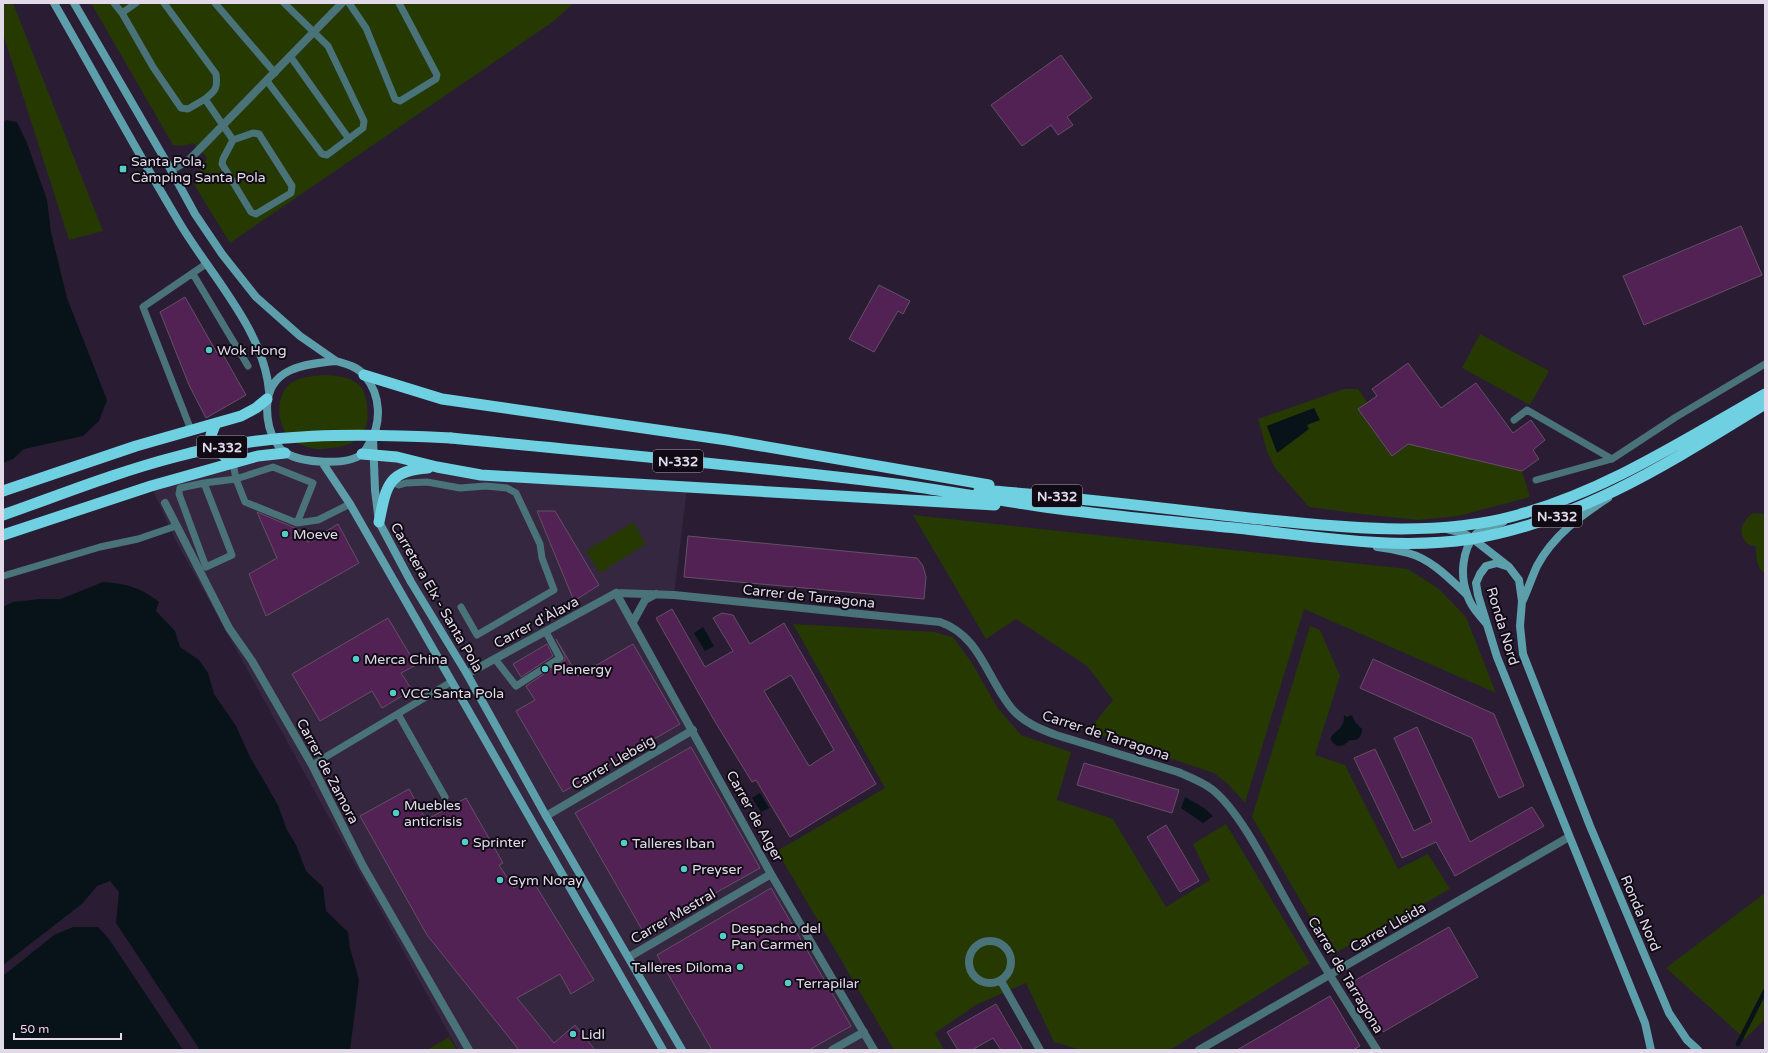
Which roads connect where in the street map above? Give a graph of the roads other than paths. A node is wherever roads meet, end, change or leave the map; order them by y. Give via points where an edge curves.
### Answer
1 (54, 3) edge
2 (74, 3) edge
3 (114, 3) edge
4 (136, 3) edge
5 (164, 3) edge
6 (215, 3) edge
7 (284, 3) edge
8 (342, 3) edge
9 (349, 3) edge
10 (399, 3) edge
11 (122, 13) junction
12 (314, 32) junction
13 (290, 56) junction
14 (275, 72) junction
15 (267, 81) junction
16 (205, 99) junction
17 (223, 127) junction
18 (349, 139) junction
19 (233, 140) junction
20 (171, 170) junction
21 (206, 264) junction
22 (192, 274) junction
23 (336, 361) junction
24 (1765, 364) edge
25 (248, 366) dead end
26 (364, 375) junction
27 (1765, 394) edge
28 (268, 395) junction
29 (1765, 404) edge
30 (1514, 420) dead end
31 (216, 423) junction
32 (191, 430) junction
33 (285, 453) junction
34 (368, 454) junction
35 (1612, 459) junction
36 (322, 462) junction
37 (233, 463) junction
38 (437, 467) junction
39 (188, 476) junction
40 (236, 479) junction
41 (1536, 480) dead end
42 (1637, 480) junction
43 (391, 482) junction
44 (204, 483) junction
45 (904, 485) junction
46 (180, 488) junction
47 (3, 492) edge
48 (1035, 494) junction
49 (165, 503) dead end
50 (350, 504) junction
51 (1056, 508) junction
52 (3, 515) edge
53 (1513, 517) junction
54 (379, 522) junction
55 (297, 523) junction
56 (176, 526) junction
57 (1442, 527) junction
58 (3, 535) edge
59 (1472, 538) junction
60 (1341, 540) junction
61 (1508, 567) junction
62 (3, 576) edge
63 (616, 593) junction
64 (656, 594) junction
65 (1466, 594) junction
66 (1522, 601) junction
67 (461, 607) dead end
68 (632, 622) junction
69 (1488, 625) junction
70 (546, 632) junction
71 (495, 659) junction
72 (467, 674) junction
73 (451, 682) junction
74 (398, 714) junction
75 (693, 730) junction
76 (312, 765) junction
77 (445, 797) dead end
78 (546, 816) junction
79 (1569, 837) junction
80 (771, 874) junction
81 (629, 957) junction
82 (1330, 975) junction
83 (1001, 980) junction
84 (864, 1032) junction
85 (470, 1050) edge
86 (663, 1050) edge
87 (682, 1050) edge
88 (832, 1050) edge
89 (874, 1050) edge
90 (1040, 1050) edge
91 (1199, 1050) edge
92 (1377, 1050) edge
93 (1651, 1050) edge
94 (1698, 1050) edge

1 - 21 main road via 179,222
2 - 20 main road
3 - 11 lane
4 - 11 lane
5 - 16 lane via 216,74 218,83 215,90
6 - 14 lane
7 - 12 lane
8 - 12 street
9 - 10 lane via 366,28 395,99 400,101 436,79 437,74
11 - 16 lane via 152,67 181,108 188,109
12 - 13 street
12 - 18 lane via 328,46 364,121 363,128
13 - 14 street
13 - 18 lane
14 - 15 street
15 - 17 street
15 - 18 lane via 322,154 327,155
16 - 17 lane
17 - 19 lane
17 - 20 street via 189,160
19 - 19 lane via 253,133 259,134 292,186 291,193 256,214 251,212 222,164
20 - 23 main road via 195,214 256,297 300,336
21 - 22 lane
21 - 28 main road via 239,311 260,354 268,379
22 - 25 lane
22 - 32 lane via 143,307
23 - 26 main road via 353,366
23 - 28 main road via 296,367 280,376
24 - 35 lane
26 - 34 main road via 377,400 378,414
26 - 48 highway via 442,399 727,440
27 - 53 highway, N-332 via 1616,477 1566,499
28 - 31 highway via 256,408 241,416
28 - 33 main road via 269,427 275,441
29 - 42 highway, N-332
30 - 35 lane via 1527,410
31 - 32 highway
31 - 37 highway via 211,435 220,452
32 - 47 highway via 136,446
33 - 36 main road
33 - 37 highway via 268,454
34 - 36 main road via 341,461
34 - 38 highway via 397,457
34 - 54 main road, Carretera Elx - Santa Pola
35 - 41 lane
36 - 50 main road, Carretera Elx - Santa Pola
37 - 39 highway
37 - 40 lane
38 - 43 highway via 417,468 400,474
38 - 51 highway via 481,475
39 - 46 lane
39 - 58 highway
40 - 44 lane
40 - 55 lane via 245,502
40 - 55 lane via 273,467 313,483
42 - 59 highway, N-332 via 1581,507 1524,527
42 - 66 main road via 1583,514 1559,535 1538,565
43 - 54 highway via 384,496
43 - 67 lane via 399,485 427,482 460,488 486,486 507,488 516,493 540,544 542,558 554,590 477,635
44 - 46 lane
44 - 46 lane via 232,555 206,567 179,494
45 - 48 highway, N-332
45 - 51 highway, N-332
45 - 52 highway, N-332, bridge via 451,438 310,435 229,445 176,456
48 - 57 highway, N-332 via 1312,525 1407,529
49 - 56 street, Carrer de Zamora
50 - 55 lane via 318,520
50 - 73 main road, Carretera Elx - Santa Pola
51 - 60 highway, N-332
53 - 57 highway, N-332
53 - 59 main road via 1476,533
54 - 72 main road, Carretera Elx - Santa Pola via 411,582
56 - 62 lane
56 - 76 street, Carrer de Zamora via 229,628 252,661
57 - 59 main road
59 - 60 highway, N-332 via 1407,543
59 - 61 main road
59 - 65 main road via 1465,552 1463,572
60 - 65 main road via 1409,553 1430,563
61 - 66 main road, Ronda Nord via 1519,580
61 - 69 main road, Ronda Nord via 1497,564 1486,566 1476,583
63 - 64 street, Carrer de Tarragona
63 - 68 street, Carrer de Alger
63 - 70 street, Carrer d'Àlava
64 - 68 street via 646,600
64 - 82 street, Carrer de Tarragona via 940,622 953,626 964,634 974,647 1014,710 1038,728 1088,746 1178,772 1213,790 1227,804 1247,833
65 - 69 main road via 1475,611
66 - 94 main road, Ronda Nord via 1520,626 1523,654 1590,826 1669,1013 1687,1040
68 - 75 street, Carrer de Alger
69 - 79 main road, Ronda Nord via 1497,657
70 - 71 street, Carrer d'Àlava
70 - 71 lane via 560,658 516,686
71 - 72 street, Carrer d'Àlava
72 - 78 main road, Carretera Elx - Santa Pola
73 - 74 lane
73 - 86 main road, Carretera Elx - Santa Pola
74 - 76 lane
74 - 77 lane
75 - 78 street, Carrer Llebeig
75 - 80 street, Carrer de Alger
76 - 85 street, Carrer de Zamora via 363,866
78 - 81 main road, Carretera Elx - Santa Pola
79 - 82 street, Carrer Lleida
79 - 93 main road, Ronda Nord via 1645,1023
80 - 81 street, Carrer Mestral
80 - 84 street, Carrer de Alger
81 - 87 main road, Carretera Elx - Santa Pola
82 - 91 street, Carrer Lleida
82 - 92 street, Carrer de Tarragona
83 - 83 street via 1010,970 1012,962 1007,949 994,941 980,943 969,959 972,972 981,982 995,983
83 - 90 street
84 - 88 street
84 - 89 street, Carrer de Alger

